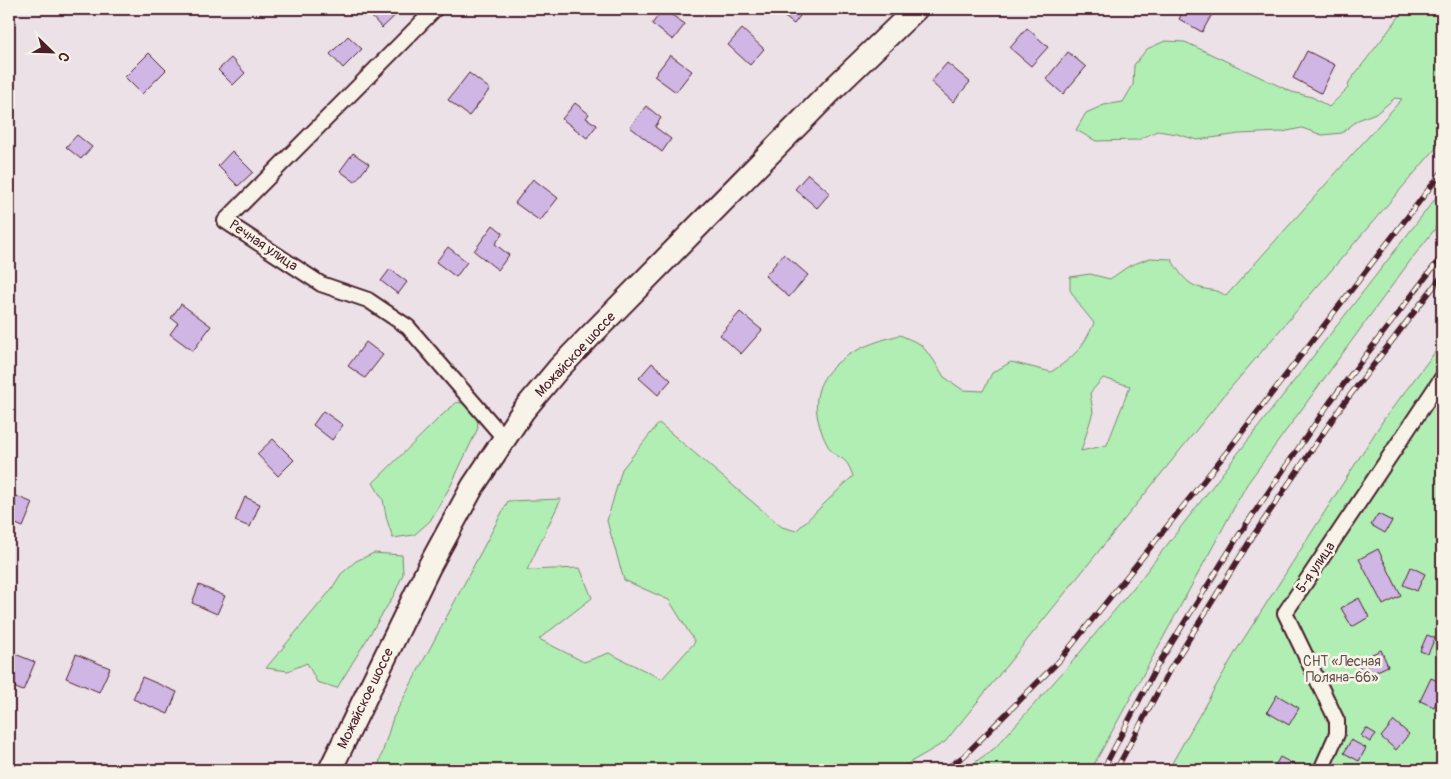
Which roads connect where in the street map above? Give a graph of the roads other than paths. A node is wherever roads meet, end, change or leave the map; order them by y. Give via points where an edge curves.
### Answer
1 (435, 9) edge
2 (916, 9) edge
3 (1442, 378) edge
4 (504, 438) junction
5 (330, 770) edge
6 (1321, 770) edge

1 - 4 street, Речная улица via 225,221 321,284 368,300 408,327
2 - 4 main road, Можайское шоссе via 585,340 523,411
3 - 6 street, 5-я улица via 1285,613 1337,721 1337,734
4 - 5 main road, Можайское шоссе via 473,486 433,560

